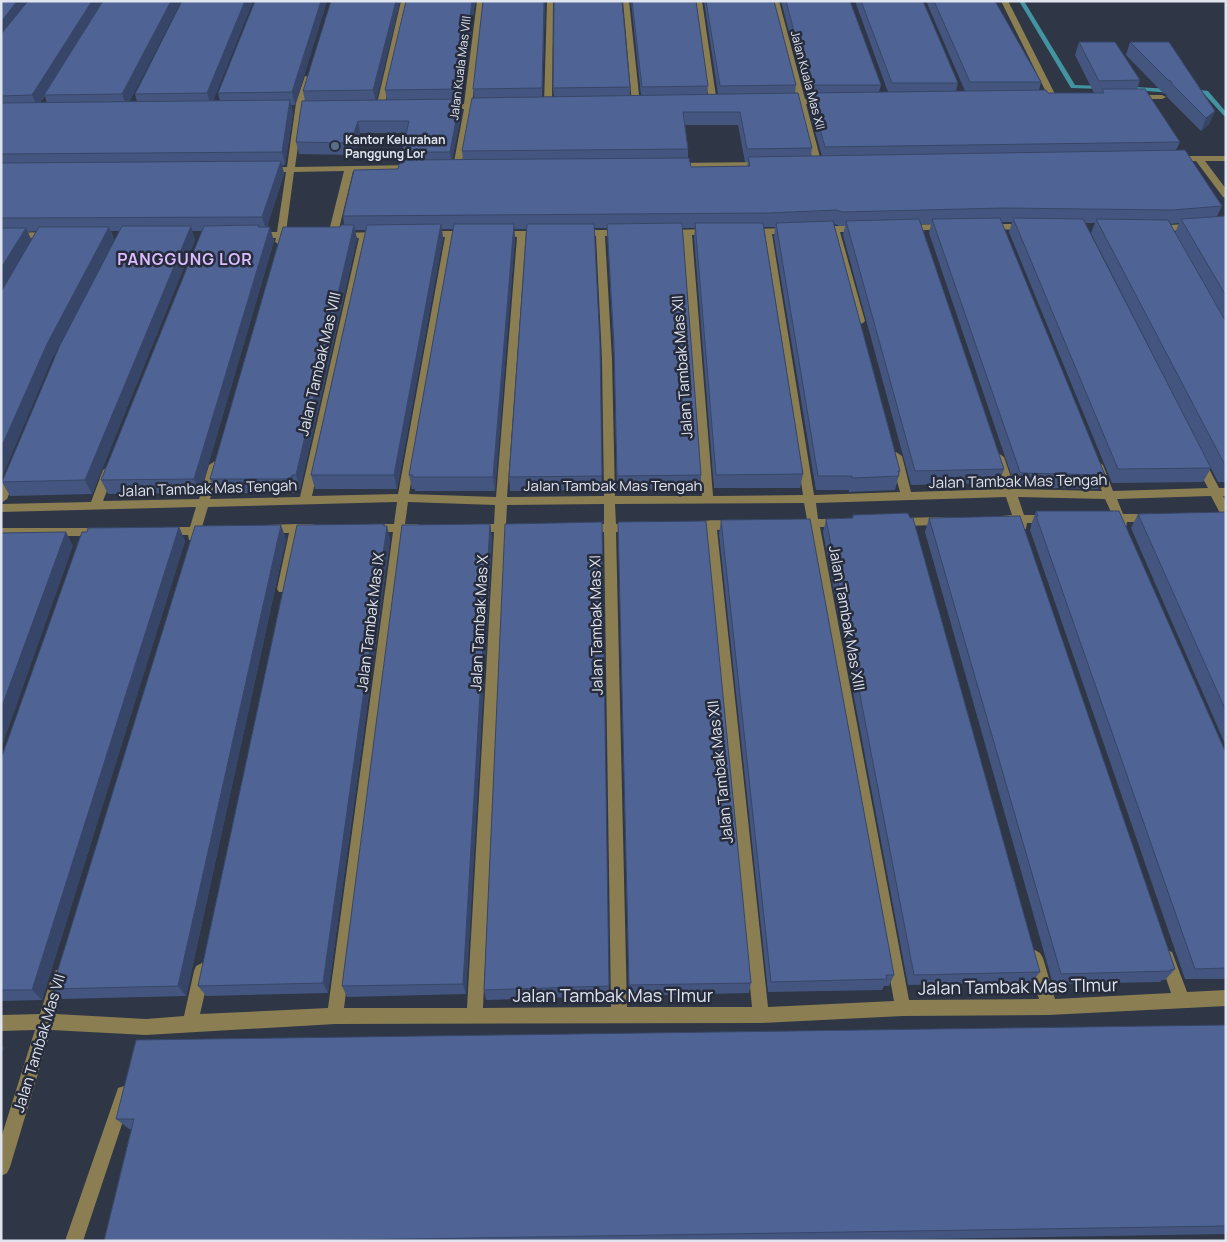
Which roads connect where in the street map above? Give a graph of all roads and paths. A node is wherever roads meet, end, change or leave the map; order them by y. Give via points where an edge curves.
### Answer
1 (405, 1) edge
2 (480, 1) edge
3 (550, 1) edge
4 (626, 1) edge
5 (699, 1) edge
6 (775, 1) edge
7 (1004, 1) edge
8 (312, 66) edge
9 (1122, 97) edge
10 (1162, 97) dead end
11 (1042, 98) edge
12 (1052, 98) junction
13 (1062, 98) edge
14 (839, 101) edge
15 (772, 102) edge
16 (802, 102) junction
17 (704, 103) edge
18 (713, 103) junction
19 (723, 103) edge
20 (627, 104) edge
21 (636, 104) junction
22 (646, 104) edge
23 (558, 105) edge
24 (496, 106) edge
25 (439, 107) edge
26 (468, 107) junction
27 (370, 108) edge
28 (380, 108) junction
29 (390, 108) edge
30 (310, 109) edge
31 (291, 110) edge
32 (300, 110) junction
33 (1226, 158) edge
34 (1170, 159) edge
35 (1199, 159) junction
36 (769, 165) edge
37 (808, 165) edge
38 (818, 165) junction
39 (828, 165) edge
40 (662, 166) edge
41 (447, 167) edge
42 (457, 167) junction
43 (466, 167) edge
44 (427, 168) edge
45 (349, 169) junction
46 (261, 170) edge
47 (290, 170) junction
48 (1226, 195) edge
49 (1226, 224) edge
50 (955, 227) edge
51 (973, 227) edge
52 (1036, 227) edge
53 (892, 228) edge
54 (873, 229) edge
55 (1148, 229) edge
56 (1166, 229) junction
57 (835, 230) junction
58 (723, 232) edge
59 (741, 232) edge
60 (767, 232) junction
61 (571, 233) edge
62 (600, 233) junction
63 (629, 233) edge
64 (658, 233) edge
65 (687, 233) junction
66 (412, 234) edge
67 (450, 234) junction
68 (522, 234) junction
69 (551, 234) edge
70 (60, 235) edge
71 (282, 235) junction
72 (308, 235) edge
73 (364, 235) junction
74 (393, 235) edge
75 (1, 236) edge
76 (243, 236) edge
77 (1173, 240) edge
78 (277, 254) edge
79 (863, 335) edge
80 (995, 447) edge
81 (1193, 448) edge
82 (894, 449) edge
83 (218, 456) edge
84 (1094, 458) edge
85 (113, 461) edge
86 (16, 464) edge
87 (1220, 492) edge
88 (1011, 493) junction
89 (1109, 495) junction
90 (907, 497) junction
91 (403, 498) junction
92 (1, 499) edge
93 (809, 499) junction
94 (305, 500) junction
95 (609, 500) junction
96 (708, 500) junction
97 (501, 501) junction
98 (204, 504) junction
99 (95, 506) junction
100 (1, 508) edge
101 (1222, 516) edge
102 (1059, 518) edge
103 (1099, 518) edge
104 (1119, 518) junction
105 (1167, 518) edge
106 (993, 519) edge
107 (1019, 519) junction
108 (953, 521) edge
109 (886, 522) edge
110 (785, 523) edge
111 (813, 523) junction
112 (850, 523) edge
113 (748, 524) edge
114 (711, 525) junction
115 (683, 526) edge
116 (647, 527) edge
117 (296, 528) junction
118 (324, 528) edge
119 (362, 528) edge
120 (399, 528) junction
121 (427, 528) edge
122 (464, 528) edge
123 (500, 528) junction
124 (530, 528) edge
125 (570, 528) edge
126 (610, 528) junction
127 (250, 529) edge
128 (223, 530) edge
129 (195, 531) junction
130 (1, 532) edge
131 (106, 532) edge
132 (156, 532) edge
133 (1126, 536) edge
134 (1026, 538) edge
135 (190, 550) edge
136 (280, 606) edge
137 (1030, 940) edge
138 (1163, 945) edge
139 (205, 956) edge
140 (63, 965) edge
141 (1226, 998) edge
142 (1182, 1001) junction
143 (1048, 1007) junction
144 (903, 1008) junction
145 (475, 1014) junction
146 (761, 1015) junction
147 (335, 1016) junction
148 (619, 1016) junction
149 (1, 1022) edge
150 (46, 1022) junction
151 (190, 1023) junction
152 (146, 1027) junction
153 (141, 1044) edge
154 (129, 1078) edge
155 (1, 1167) edge
156 (74, 1241) edge

1 - 28 street
2 - 26 street, Jalan Kuala Mas VIII
3 - 23 street via 544,106
4 - 21 street
5 - 18 street
6 - 16 street, Jalan Kuala Mas XII
7 - 12 street
8 - 32 street
9 - 10 street
11 - 12 street
12 - 13 street
14 - 16 street
15 - 16 street
16 - 38 street, Jalan Kuala Mas XII
17 - 18 street
18 - 19 street
20 - 21 street
21 - 22 street
24 - 26 street
25 - 26 street
26 - 42 street, Jalan Kuala Mas VIII
27 - 28 street
28 - 29 street
30 - 32 street
31 - 32 street
32 - 47 street
33 - 35 street
34 - 35 street
35 - 48 street
36 - 40 street
37 - 38 street
38 - 39 street
41 - 42 street
42 - 43 street
44 - 45 street
45 - 47 street
45 - 73 street via 329,235
46 - 47 street
47 - 71 street
49 - 56 street
50 - 53 street via 922,232
51 - 52 street via 1002,231
54 - 57 street
55 - 56 street
56 - 77 street
57 - 60 street
57 - 79 street
58 - 65 street
59 - 60 street
60 - 93 street, Jalan Tambak Mas XIII
61 - 62 street
62 - 63 street
62 - 95 street, Jalan Tambak Mas XI via 607,359
64 - 65 street
65 - 96 street, Jalan Tambak Mas XII
66 - 67 street
67 - 68 street
67 - 91 street, Jalan Tambak Mas IX
68 - 69 street
68 - 97 street, Jalan Tambak Mas X
70 - 75 street via 40,239
71 - 72 street
71 - 76 street
71 - 78 street
73 - 74 street
73 - 94 street, Jalan Tambak Mas VIII
80 - 88 street
81 - 87 street
82 - 90 street
83 - 98 street
84 - 89 street
85 - 99 street
86 - 92 street
87 - 89 street, Jalan Tambak Mas Tengah
87 - 101 street
88 - 89 street, Jalan Tambak Mas Tengah
88 - 90 street, Jalan Tambak Mas Tengah
88 - 107 street
89 - 104 street
90 - 93 street, Jalan Tambak Mas Tengah
91 - 94 street, Jalan Tambak Mas Tengah
91 - 97 street, Jalan Tambak Mas Tengah
91 - 120 street, Jalan Tambak Mas IX
93 - 96 street, Jalan Tambak Mas Tengah
93 - 111 street, Jalan Tambak Mas XIII
94 - 98 street, Jalan Tambak Mas Tengah
95 - 96 street, Jalan Tambak Mas Tengah
95 - 97 street, Jalan Tambak Mas Tengah
95 - 126 street, Jalan Tambak Mas XI
97 - 123 street, Jalan Tambak Mas X
98 - 99 street, Jalan Tambak Mas Tengah
98 - 129 street
99 - 100 street, Jalan Tambak Mas Tengah
102 - 107 street
103 - 104 street
104 - 105 street
104 - 133 street
106 - 107 street
107 - 134 street
108 - 109 street via 915,527
110 - 111 street
111 - 112 street
111 - 144 street, Jalan Tambak Mas XIII
113 - 114 street
114 - 115 street
114 - 146 street, Jalan Tambak Mas XII
116 - 126 street
117 - 118 street
117 - 127 street
117 - 136 street
119 - 120 street
120 - 121 street
120 - 147 street, Jalan Tambak Mas IX
122 - 123 street
123 - 124 street
123 - 145 street, Jalan Tambak Mas X
125 - 126 street
126 - 148 street, Jalan Tambak Mas XI
128 - 129 street
129 - 132 street
129 - 135 street
130 - 131 street via 84,537
137 - 143 street
138 - 142 street
139 - 151 street
140 - 150 street, Jalan Tambak Mas VII
141 - 142 street, Jalan Tambak Mas TImur
142 - 143 street, Jalan Tambak Mas TImur
143 - 144 street, Jalan Tambak Mas TImur
144 - 146 street, Jalan Tambak Mas TImur
145 - 147 street, Jalan Tambak Mas TImur
145 - 148 street, Jalan Tambak Mas TImur
146 - 148 street, Jalan Tambak Mas TImur
147 - 151 street, Jalan Tambak Mas TImur
149 - 150 street, Jalan Tambak Mas TImur
150 - 152 street, Jalan Tambak Mas TImur
150 - 155 street, Jalan Tambak Mas VII
151 - 152 street, Jalan Tambak Mas TImur
152 - 153 street
154 - 156 street

